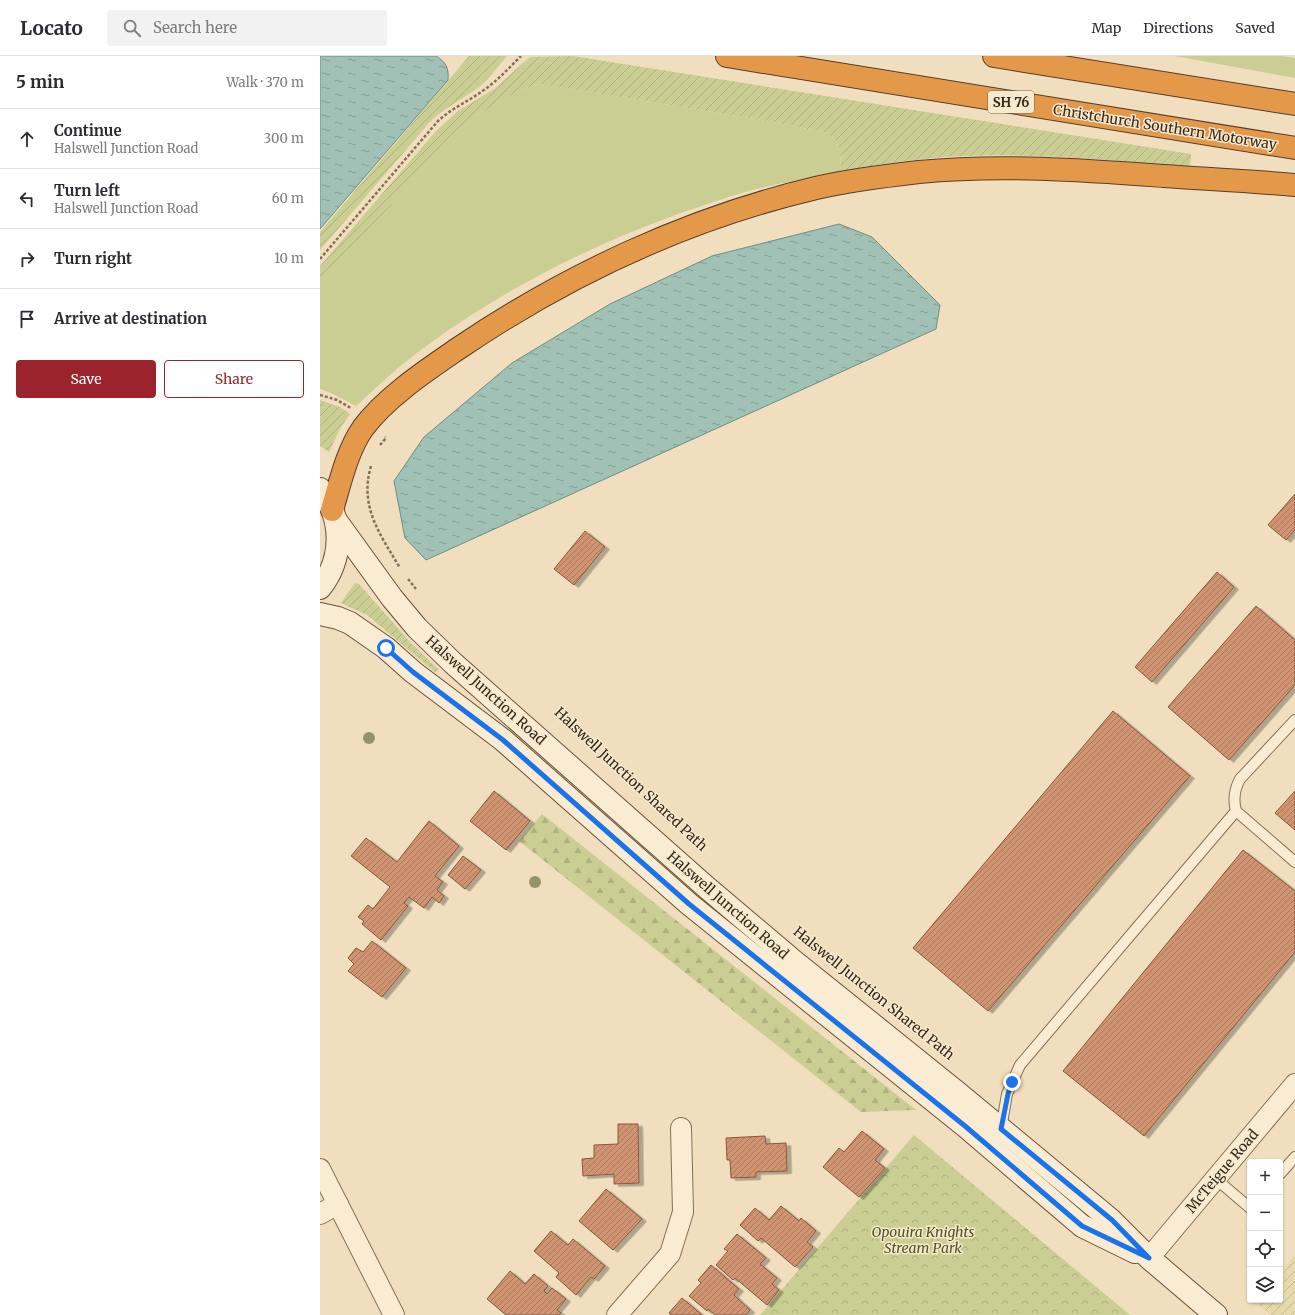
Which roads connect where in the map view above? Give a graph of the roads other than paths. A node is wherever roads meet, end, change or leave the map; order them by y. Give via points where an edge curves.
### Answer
1 (727, 56) edge
2 (994, 56) edge
3 (1038, 56) edge
4 (1192, 88) junction
5 (1295, 104) edge
6 (1295, 148) edge
7 (1295, 184) edge
8 (320, 489) edge
9 (334, 516) junction
10 (320, 588) edge
11 (320, 614) edge
12 (1295, 720) edge
13 (1236, 812) junction
14 (1295, 862) edge
15 (1295, 1084) edge
16 (681, 1128) dead end
17 (1001, 1129) junction
18 (1295, 1157) edge
19 (320, 1169) edge
20 (1283, 1171) edge
21 (1216, 1179) junction
22 (338, 1204) junction
23 (1247, 1205) edge
24 (320, 1214) edge
25 (1149, 1258) junction
26 (394, 1315) edge
27 (617, 1315) edge
28 (1216, 1315) edge

1 - 6 highway, Christchurch Southern Motorway / SH 76
2 - 4 highway
3 - 4 highway
4 - 5 highway
7 - 9 highway via 1062,168 974,169 921,172 860,180 818,187 775,199 651,243 575,277 503,318 442,360 391,398 361,431 352,449
8 - 9 main road, Halswell Junction Road via 328,499
9 - 10 main road via 338,537 337,553 333,568
9 - 17 main road, Halswell Junction Road via 392,598 453,663 705,886
11 - 25 main road, Halswell Junction Road via 338,618 362,630 461,710 503,740 689,904 965,1126 1082,1226
12 - 13 lane via 1240,779 1233,802
13 - 14 lane
13 - 17 lane via 1020,1065 1008,1094
15 - 21 street, McTeigue Road
16 - 27 street via 683,1212 670,1254
17 - 25 main road, Halswell Junction Road via 1112,1220
18 - 20 lane
19 - 22 street
21 - 23 lane
21 - 25 street, McTeigue Road
22 - 24 street
22 - 26 street
25 - 28 main road, Halswell Junction Road

